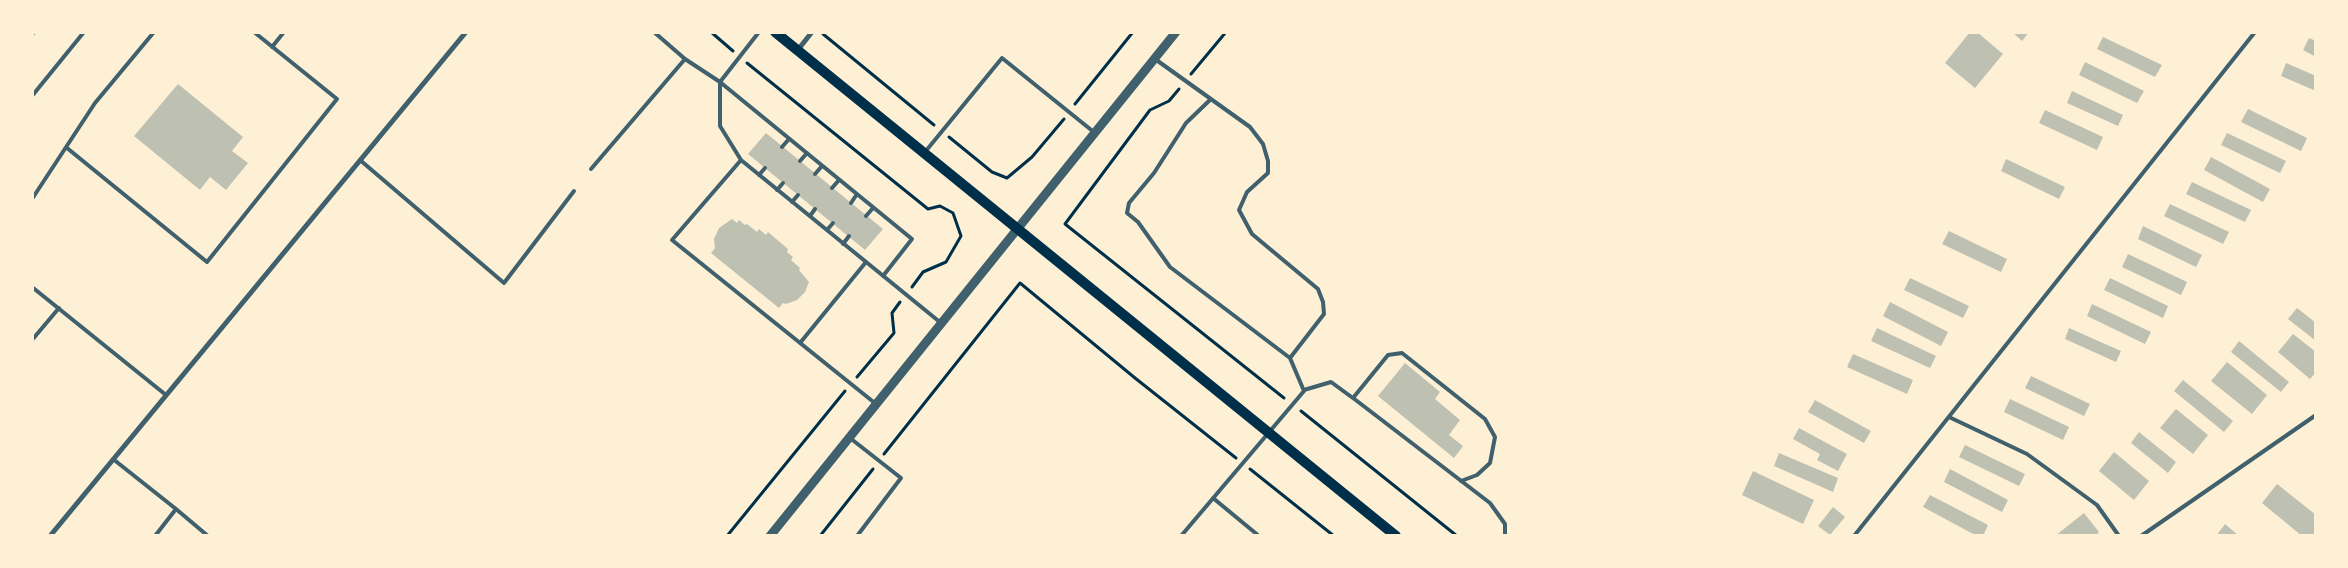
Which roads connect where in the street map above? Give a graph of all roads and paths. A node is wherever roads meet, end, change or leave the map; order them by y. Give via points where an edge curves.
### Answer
1 (84, 32) edge
2 (154, 32) edge
3 (254, 32) edge
4 (284, 32) edge
5 (466, 32) edge
6 (654, 32) edge
7 (710, 32) edge
8 (758, 32) edge
9 (775, 32) edge
10 (812, 32) edge
11 (821, 32) edge
12 (1133, 32) edge
13 (1176, 32) edge
14 (2255, 32) edge
15 (272, 47) junction
16 (797, 51) junction
17 (740, 56) junction
18 (1154, 58) junction
19 (685, 59) junction
20 (720, 82) junction
21 (32, 96) edge
22 (1211, 99) junction
23 (1069, 112) junction
24 (942, 131) junction
25 (1095, 133) junction
26 (789, 138) junction
27 (782, 147) dead end
28 (67, 148) junction
29 (807, 153) junction
30 (923, 154) junction
31 (360, 160) junction
32 (740, 160) junction
33 (800, 162) dead end
34 (822, 166) junction
35 (765, 168) dead end
36 (591, 169) dead end
37 (815, 174) dead end
38 (759, 175) junction
39 (839, 180) junction
40 (783, 183) dead end
41 (832, 188) dead end
42 (777, 190) junction
43 (574, 191) dead end
44 (857, 194) junction
45 (798, 195) dead end
46 (32, 199) edge
47 (792, 202) junction
48 (851, 203) dead end
49 (873, 208) junction
50 (815, 209) dead end
51 (810, 216) junction
52 (866, 216) dead end
53 (834, 224) dead end
54 (1016, 229) junction
55 (827, 230) junction
56 (849, 236) dead end
57 (961, 236) dead end
58 (843, 244) junction
59 (866, 262) junction
60 (883, 276) junction
61 (32, 287) edge
62 (58, 308) junction
63 (941, 323) junction
64 (32, 340) edge
65 (800, 343) junction
66 (1290, 358) junction
67 (1304, 390) junction
68 (166, 395) junction
69 (1353, 398) junction
70 (876, 404) junction
71 (2316, 414) edge
72 (1949, 417) junction
73 (1268, 433) junction
74 (848, 438) junction
75 (113, 458) junction
76 (879, 461) junction
77 (1243, 463) junction
78 (1461, 481) junction
79 (1213, 498) junction
80 (176, 509) junction
81 (771, 535) edge
82 (50, 536) edge
83 (155, 536) edge
84 (208, 536) edge
85 (820, 536) edge
86 (857, 536) edge
87 (1181, 536) edge
88 (1259, 536) edge
89 (1334, 536) edge
90 (1396, 536) edge
91 (1505, 536) edge
92 (1854, 536) edge
93 (2119, 536) edge
94 (2141, 536) edge

1 - 21 lane
2 - 28 lane via 95,103
3 - 15 lane
4 - 15 lane
5 - 31 street
6 - 19 lane
7 - 17 path
8 - 17 lane
9 - 16 main road
10 - 16 street
11 - 24 path
12 - 23 path
13 - 18 street
14 - 72 lane
15 - 28 lane via 337,99 208,262
16 - 30 main road
17 - 20 lane
17 - 57 path via 928,209 940,206 953,213
18 - 22 lane
18 - 25 street
19 - 20 lane
19 - 36 lane
20 - 26 lane
20 - 32 lane via 720,126
22 - 66 lane via 1250,127 1264,144 1268,173 1247,192 1238,210 1252,234 1318,289 1323,302 1324,314
22 - 66 lane via 1186,123 1129,203 1127,213 1138,222 1170,268
23 - 24 path via 1032,157 1007,178 992,172
23 - 24 lane via 1002,58
23 - 25 lane
24 - 30 lane
25 - 54 street
26 - 27 lane
26 - 29 lane
28 - 46 lane
29 - 33 lane
29 - 34 lane
30 - 54 main road
31 - 43 lane via 504,283
31 - 68 street
32 - 38 lane
32 - 65 lane via 672,240
34 - 37 lane
34 - 39 lane
35 - 38 lane
38 - 42 lane
39 - 41 lane
39 - 44 lane
40 - 42 lane
42 - 47 lane
44 - 48 lane
44 - 49 lane
45 - 47 lane
47 - 51 lane
49 - 52 lane
49 - 60 lane via 912,240
50 - 51 lane
51 - 55 lane
53 - 55 lane
54 - 63 street
54 - 73 main road
55 - 58 lane
56 - 58 lane
58 - 59 lane
59 - 60 lane
59 - 65 lane
60 - 63 lane
61 - 62 lane
62 - 64 lane
62 - 68 lane
63 - 70 street
65 - 70 lane
66 - 67 lane
67 - 69 lane via 1332,382
67 - 73 lane
68 - 75 street
69 - 78 lane
69 - 78 lane via 1388,355 1402,353 1485,418 1495,437 1490,463 1477,475
70 - 74 street
71 - 94 lane
72 - 92 lane
72 - 93 lane via 2027,454 2097,505
73 - 77 lane
73 - 90 main road
74 - 76 lane
74 - 81 street
75 - 80 lane
75 - 82 street
76 - 77 path via 1020,283
76 - 85 path
76 - 86 lane via 901,478
77 - 79 lane
77 - 89 path
78 - 91 lane via 1490,503 1505,524
79 - 87 lane
79 - 88 lane
80 - 83 lane
80 - 84 lane

